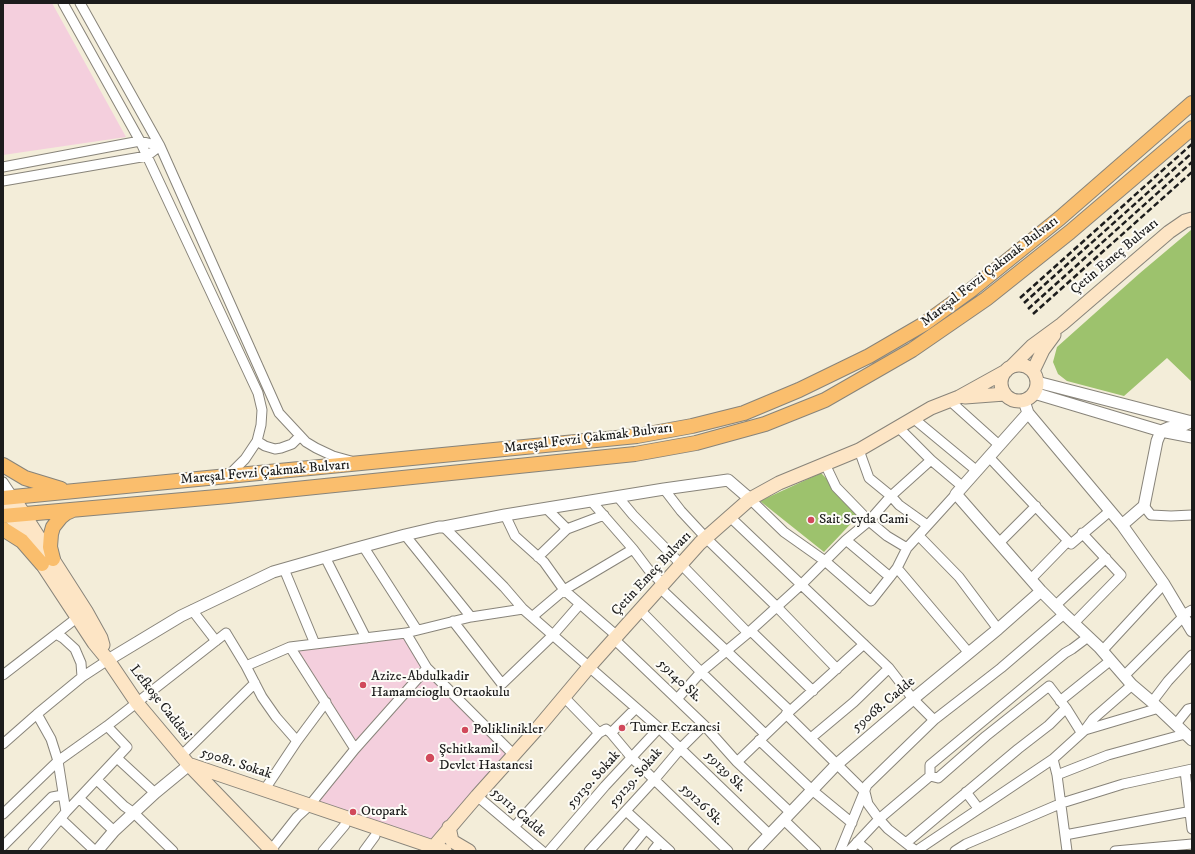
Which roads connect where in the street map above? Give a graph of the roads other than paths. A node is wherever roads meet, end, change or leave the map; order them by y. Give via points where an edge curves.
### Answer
1 (63, 3) edge
2 (80, 3) edge
3 (1192, 103) edge
4 (1192, 128) edge
5 (140, 141) junction
6 (160, 146) junction
7 (146, 156) junction
8 (3, 167) edge
9 (3, 181) edge
10 (1192, 219) edge
11 (1062, 324) junction
12 (1008, 369) junction
13 (1031, 392) junction
14 (1005, 394) junction
15 (954, 399) junction
16 (913, 418) junction
17 (1192, 421) edge
18 (898, 427) junction
19 (1161, 431) junction
20 (300, 436) junction
21 (1192, 437) edge
22 (257, 441) junction
23 (999, 445) junction
24 (859, 450) junction
25 (989, 457) junction
26 (931, 460) junction
27 (360, 464) junction
28 (825, 464) junction
29 (3, 465) edge
30 (977, 471) junction
31 (228, 476) junction
32 (3, 482) edge
33 (664, 489) junction
34 (960, 490) junction
35 (73, 491) junction
36 (891, 496) junction
37 (618, 497) junction
38 (750, 499) junction
39 (592, 502) junction
40 (1036, 506) junction
41 (1144, 506) junction
42 (9, 507) edge
43 (76, 509) junction
44 (547, 509) junction
45 (1110, 510) junction
46 (505, 515) junction
47 (604, 515) junction
48 (1192, 515) edge
49 (730, 517) junction
50 (869, 521) junction
51 (927, 525) junction
52 (1122, 525) junction
53 (444, 527) junction
54 (3, 529) edge
55 (567, 529) junction
56 (1082, 533) junction
57 (406, 535) junction
58 (919, 536) junction
59 (707, 538) junction
60 (846, 540) junction
61 (1068, 541) junction
62 (999, 543) junction
63 (363, 546) junction
64 (907, 548) junction
65 (633, 549) junction
66 (325, 557) junction
67 (538, 557) junction
68 (1106, 558) junction
69 (825, 561) junction
70 (48, 562) junction
71 (681, 564) junction
72 (897, 568) junction
73 (284, 569) junction
74 (890, 577) junction
75 (1031, 579) junction
76 (802, 584) junction
77 (1164, 584) junction
78 (661, 586) junction
79 (564, 590) junction
80 (1041, 591) junction
81 (580, 604) junction
82 (1056, 605) junction
83 (777, 607) junction
84 (523, 609) junction
85 (192, 610) junction
86 (640, 610) junction
87 (1064, 614) junction
88 (1186, 614) edge
89 (78, 617) junction
90 (471, 617) junction
91 (532, 617) junction
92 (453, 621) junction
93 (1074, 623) junction
94 (998, 629) junction
95 (417, 630) junction
96 (1192, 631) edge
97 (749, 632) junction
98 (406, 633) junction
99 (56, 634) junction
100 (554, 635) junction
101 (615, 637) junction
102 (1088, 637) junction
103 (366, 638) junction
104 (216, 641) junction
105 (315, 644) junction
106 (864, 644) junction
107 (290, 646) junction
108 (726, 651) junction
109 (1102, 651) junction
110 (969, 653) junction
111 (1192, 655) edge
112 (108, 660) junction
113 (1110, 660) junction
114 (246, 666) junction
115 (589, 667) junction
116 (427, 668) junction
117 (889, 668) junction
118 (837, 670) junction
119 (702, 672) junction
120 (3, 675) edge
121 (1124, 676) junction
122 (82, 677) junction
123 (255, 683) junction
124 (1132, 685) junction
125 (812, 691) junction
126 (564, 696) junction
127 (678, 699) junction
128 (913, 699) junction
129 (326, 702) junction
130 (137, 703) junction
131 (1063, 704) junction
132 (1156, 705) junction
133 (636, 708) junction
134 (1192, 708) edge
135 (788, 712) junction
136 (37, 714) junction
137 (934, 720) junction
138 (1176, 724) junction
139 (704, 725) junction
140 (107, 726) junction
141 (659, 728) junction
142 (1083, 731) junction
143 (599, 733) junction
144 (611, 733) junction
145 (762, 737) junction
146 (1189, 737) edge
147 (811, 738) junction
148 (296, 742) junction
149 (3, 744) edge
150 (680, 748) junction
151 (355, 749) junction
152 (514, 755) junction
153 (117, 758) junction
154 (632, 758) junction
155 (1053, 759) junction
156 (185, 760) junction
157 (58, 761) junction
158 (738, 762) junction
159 (836, 765) junction
160 (1188, 770) edge
161 (1057, 775) junction
162 (930, 776) junction
163 (97, 780) junction
164 (654, 780) junction
165 (265, 790) junction
166 (812, 790) junction
167 (865, 792) junction
168 (966, 792) junction
169 (155, 793) junction
170 (63, 794) junction
171 (477, 796) junction
172 (79, 798) junction
173 (1062, 803) junction
174 (307, 808) junction
175 (978, 808) junction
176 (1190, 811) edge
177 (626, 812) junction
178 (134, 813) junction
179 (3, 814) edge
180 (64, 815) junction
181 (787, 816) junction
182 (879, 819) junction
183 (852, 824) junction
184 (345, 825) junction
185 (449, 827) junction
186 (514, 827) junction
187 (646, 829) junction
188 (1192, 829) edge
189 (114, 831) junction
190 (770, 835) junction
191 (1065, 835) junction
192 (375, 836) junction
193 (660, 842) junction
194 (857, 842) junction
195 (906, 843) junction
196 (1192, 844) edge
197 (3, 846) edge
198 (436, 850) edge
199 (33, 851) edge
200 (96, 851) edge
201 (172, 851) edge
202 (272, 851) edge
203 (323, 851) edge
204 (364, 851) edge
205 (418, 851) edge
206 (469, 851) edge
207 (542, 851) edge
208 (549, 851) edge
209 (590, 851) edge
210 (628, 851) edge
211 (653, 851) edge
212 (670, 851) edge
213 (728, 851) edge
214 (754, 851) edge
215 (816, 851) edge
216 (840, 851) edge
217 (849, 851) edge
218 (868, 851) edge
219 (916, 851) edge
220 (955, 851) edge
221 (1067, 851) edge
222 (1115, 851) edge

1 - 5 street
2 - 6 street
3 - 27 main road, Mareşal Fevzi Çakmak Bulvarı via 1060,218 924,324 869,356 799,390 744,412 692,426 637,436
4 - 43 main road, Mareşal Fevzi Çakmak Bulvarı via 1070,232 986,299 918,346 825,400 765,424 696,443 634,454
5 - 6 street
5 - 7 street
5 - 8 street
6 - 7 street
6 - 20 street via 274,404
7 - 9 street
7 - 22 street via 258,393 262,410
10 - 11 main road, Çetin Emeç Bulvarı via 1169,232
11 - 12 main road, Çetin Emeç Bulvarı via 1032,346
11 - 13 main road, Çetin Emeç Bulvarı via 1043,350
12 - 13 main road via 1023,365
12 - 14 main road via 1001,382
12 - 15 main road, Çetin Emeç Bulvarı
13 - 14 main road via 1013,400
13 - 17 street
13 - 19 street
13 - 23 street
13 - 45 street
14 - 15 main road, Çetin Emeç Bulvarı
15 - 16 main road, Çetin Emeç Bulvarı
15 - 23 street
16 - 18 main road, Çetin Emeç Bulvarı
16 - 30 street
17 - 19 street
18 - 24 main road, Çetin Emeç Bulvarı
18 - 26 street
19 - 21 street
19 - 41 street
20 - 22 street via 292,444 275,449
20 - 27 street via 306,442 333,456
22 - 31 street via 246,459
23 - 25 street
24 - 28 main road, Çetin Emeç Bulvarı
24 - 36 street via 869,478
25 - 30 street
25 - 40 street
26 - 34 street
26 - 36 street
27 - 31 main road, Mareşal Fevzi Çakmak Bulvarı
28 - 38 main road, Çetin Emeç Bulvarı via 779,483
28 - 50 street via 836,487
29 - 35 main road via 25,478
30 - 34 street
31 - 35 main road, Mareşal Fevzi Çakmak Bulvarı
32 - 42 street
33 - 37 street
33 - 38 street via 728,480
33 - 59 street
34 - 51 street
34 - 62 street
35 - 42 main road, Mareşal Fevzi Çakmak Bulvarı
36 - 50 street
36 - 51 street via 898,505
37 - 39 street
37 - 71 street
38 - 49 main road, Çetin Emeç Bulvarı
38 - 69 street via 784,532
39 - 44 street
39 - 47 street
40 - 61 street
40 - 62 street
41 - 48 street via 1151,515
41 - 52 street
42 - 43 main road, Mareşal Fevzi Çakmak Bulvarı
42 - 70 main road
43 - 70 main road via 66,513 53,527
44 - 46 street
44 - 55 street
45 - 52 street
45 - 56 street
46 - 53 street
46 - 67 street, 59140 Sk. via 514,536
47 - 55 street
47 - 65 street
49 - 59 main road, Çetin Emeç Bulvarı
49 - 76 street
50 - 60 street
50 - 64 street
51 - 58 street
52 - 77 street
53 - 57 street
53 - 84 street, 59139 Sk.
54 - 70 main road
55 - 67 street
56 - 61 street via 1071,544
56 - 68 street
57 - 63 street
57 - 90 street
58 - 64 street
58 - 94 street via 959,577
59 - 71 main road, Çetin Emeç Bulvarı
59 - 83 street
60 - 69 street
60 - 74 street
61 - 75 street
62 - 75 street
63 - 66 street
63 - 95 street
64 - 72 street
65 - 78 street
65 - 79 street
66 - 73 street
66 - 103 street
67 - 79 street, 59140 Sk.
68 - 82 street
68 - 93 street via 1122,575
69 - 74 street via 872,601
69 - 76 street
70 - 89 main road
70 - 112 main road via 86,611 101,638
71 - 78 main road, Çetin Emeç Bulvarı
71 - 97 street
72 - 74 street
72 - 110 street
73 - 85 street
73 - 105 street
75 - 80 street
76 - 83 street
76 - 106 street
77 - 88 street
77 - 109 street
78 - 86 main road, Çetin Emeç Bulvarı
78 - 108 street
79 - 81 street, 59140 Sk.
79 - 91 street
80 - 82 street
80 - 94 street, 59068. Cadde
81 - 100 street
81 - 101 street, 59140 Sk.
82 - 87 street
83 - 97 street
83 - 118 street
84 - 90 street
84 - 91 street, 59139 Sk.
85 - 104 street
85 - 112 street
86 - 101 main road, Çetin Emeç Bulvarı
86 - 119 street
87 - 93 street
87 - 137 street
88 - 96 street
88 - 121 street
89 - 99 street
89 - 112 main road
90 - 92 street
91 - 100 street, 59139 Sk.
92 - 95 street
92 - 100 street via 502,684
93 - 102 street
94 - 110 street, 59068. Cadde
95 - 98 street
97 - 108 street
97 - 125 street
98 - 103 street
98 - 116 street
99 - 120 street
99 - 122 street via 75,649 81,662
100 - 115 street, 59139 Sk.
101 - 115 main road, Çetin Emeç Bulvarı
101 - 127 street, 59140 Sk.
102 - 109 street
102 - 162 street via 930,765
103 - 105 street
104 - 114 street via 226,634
104 - 130 street
105 - 107 street
106 - 117 street
106 - 118 street
107 - 114 street
107 - 129 street
108 - 119 street
108 - 135 street
109 - 113 street
110 - 128 street, 59068. Cadde
111 - 132 street via 1168,680
112 - 122 street
112 - 130 main road, Lefkoşe Caddesi
113 - 121 street
113 - 131 street
114 - 123 street
115 - 126 main road, Çetin Emeç Bulvarı
115 - 133 street, 59139 Sk.
116 - 151 street
116 - 152 street
117 - 128 street
117 - 147 street
118 - 125 street
119 - 127 street
119 - 145 street
121 - 124 street
122 - 136 street
123 - 148 street via 262,697
123 - 156 street
124 - 132 street
124 - 142 street
125 - 135 street
126 - 143 street
126 - 152 main road, Çetin Emeç Bulvarı
127 - 139 street, 59140 Sk.
128 - 137 street
128 - 159 street, 59068. Cadde
129 - 148 street
129 - 151 street
130 - 140 street
130 - 156 main road, Lefkoşe Caddesi
131 - 142 street
131 - 162 street via 1049,686 938,778
131 - 168 street via 1049,725
132 - 138 street
132 - 142 street
133 - 141 street, 59139 Sk.
133 - 144 street
134 - 138 street via 1188,709
135 - 145 street
135 - 147 street
136 - 149 street
136 - 157 street via 51,740
137 - 167 street via 867,785
138 - 146 street
139 - 150 street, 59129. Sokak
139 - 158 street, 59140 Sk.
140 - 153 street via 127,747
140 - 157 street
141 - 150 street, 59139 Sk.
141 - 154 street, 59130. Sokak
142 - 155 street
143 - 144 street via 606,729
143 - 186 street
144 - 154 street, 59126 Sk.
145 - 158 street
145 - 166 street
146 - 161 street via 1108,755
147 - 159 street
148 - 165 street
150 - 164 street, 59129. Sokak
150 - 190 street, 59139 Sk.
151 - 174 street
152 - 171 main road, Çetin Emeç Bulvarı
153 - 163 street
153 - 169 street
154 - 164 street, 59126 Sk.
154 - 208 street, 59130. Sokak
155 - 161 street
155 - 175 street
156 - 165 main road, 59081. Sokak
156 - 169 street
156 - 174 main road, 59081. Sokak via 221,783
156 - 202 main road, Lefkoşe Caddesi
157 - 170 street
157 - 179 street
158 - 181 street, 59140 Sk.
159 - 166 street, 59068. Cadde
159 - 167 street
160 - 173 street via 1123,784
160 - 176 street
161 - 173 street
162 - 182 street
163 - 172 street
163 - 178 street
164 - 177 street, 59129. Sokak
164 - 213 street, 59126 Sk.
165 - 174 main road, 59081. Sokak
166 - 181 street, 59068. Cadde
166 - 183 street
167 - 182 street via 868,804
167 - 183 street
168 - 175 street
168 - 195 street
169 - 178 street
170 - 180 street
170 - 197 street via 52,797
171 - 185 main road, Çetin Emeç Bulvarı
171 - 186 street, 59113 Cadde
172 - 180 street
172 - 189 street
173 - 191 street
173 - 220 street
174 - 184 main road, 59081. Sokak
174 - 198 main road, 59081. Sokak
174 - 202 street via 297,816
175 - 219 street
176 - 188 street
176 - 191 street
177 - 187 street
177 - 209 street, 59129. Sokak
178 - 189 street
178 - 201 street
180 - 199 street
180 - 200 street
181 - 190 street, 59068. Cadde
181 - 215 street, 59140 Sk.
182 - 194 street
182 - 195 street
183 - 216 street
184 - 192 main road, 59081. Sokak
184 - 203 street
185 - 198 main road, Çetin Emeç Bulvarı
185 - 206 main road via 452,841
186 - 207 street, 59113 Cadde
187 - 193 street
187 - 210 street
189 - 200 street
190 - 214 street, 59068. Cadde
191 - 221 street
192 - 204 street
192 - 205 main road, 59081. Sokak
193 - 211 street
193 - 212 street
194 - 217 street
194 - 218 street
195 - 219 street
196 - 222 street

